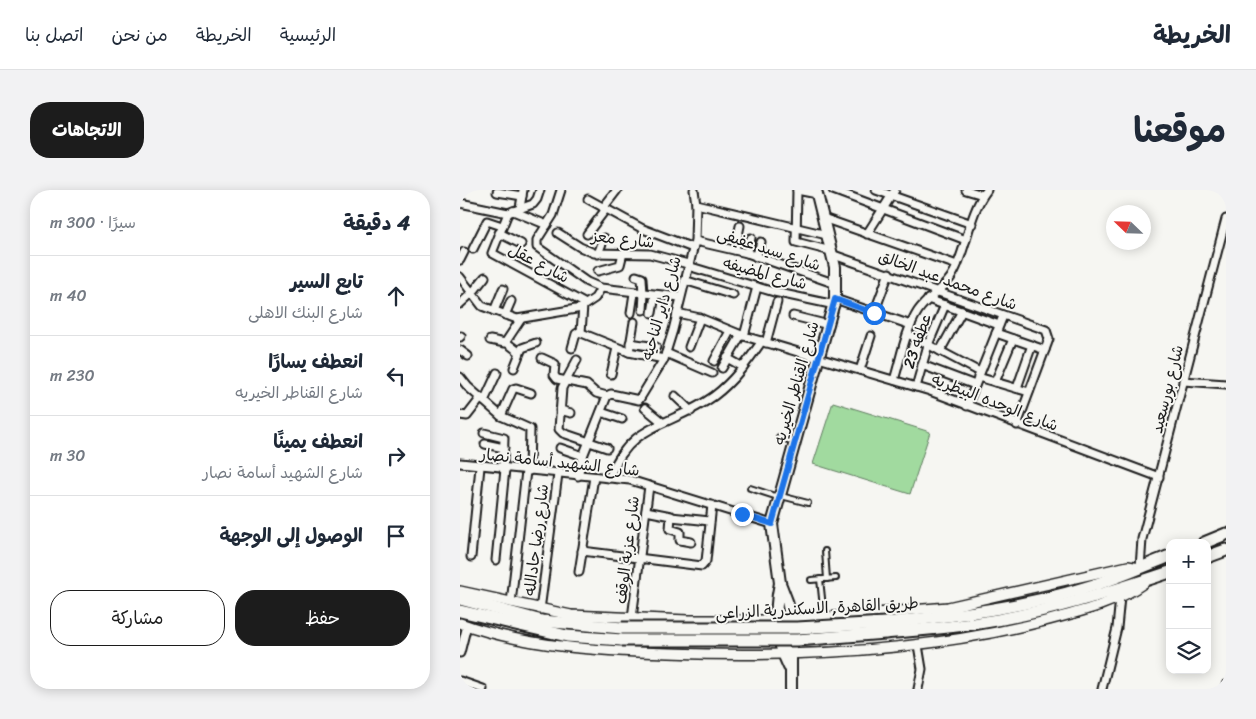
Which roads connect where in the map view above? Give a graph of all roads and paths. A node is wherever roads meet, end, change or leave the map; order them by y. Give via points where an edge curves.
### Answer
1 (540, 190) edge
2 (561, 190) edge
3 (617, 190) edge
4 (694, 190) edge
5 (797, 190) edge
6 (833, 190) edge
7 (876, 190) edge
8 (966, 190) edge
9 (497, 192) dead end
10 (816, 192) edge
11 (523, 193) edge
12 (893, 193) edge
13 (985, 193) edge
14 (588, 199) dead end
15 (460, 203) edge
16 (696, 204) junction
17 (605, 208) junction
18 (883, 209) junction
19 (514, 211) junction
20 (823, 218) junction
21 (1226, 219) edge
22 (972, 224) junction
23 (547, 225) junction
24 (502, 226) junction
25 (740, 226) dead end
26 (795, 228) junction
27 (499, 233) junction
28 (558, 233) dead end
29 (587, 234) dead end
30 (867, 234) junction
31 (827, 235) junction
32 (604, 238) dead end
33 (750, 238) dead end
34 (966, 240) junction
35 (761, 242) dead end
36 (521, 244) dead end
37 (694, 244) junction
38 (473, 249) dead end
39 (735, 250) junction
40 (464, 252) dead end
41 (831, 252) junction
42 (623, 253) junction
43 (746, 253) junction
44 (598, 254) junction
45 (756, 257) junction
46 (460, 260) edge
47 (688, 265) junction
48 (957, 265) junction
49 (598, 271) dead end
50 (888, 273) junction
51 (636, 276) dead end
52 (485, 277) dead end
53 (460, 278) edge
54 (684, 280) junction
55 (836, 284) junction
56 (757, 287) junction
57 (601, 288) junction
58 (503, 289) dead end
59 (939, 291) junction
60 (473, 292) junction
61 (634, 293) junction
62 (643, 294) junction
63 (733, 294) dead end
64 (655, 295) junction
65 (680, 298) junction
66 (928, 299) junction
67 (511, 301) dead end
68 (777, 302) dead end
69 (835, 302) junction
70 (460, 304) edge
71 (945, 305) junction
72 (583, 306) junction
73 (643, 310) dead end
74 (494, 311) junction
75 (962, 311) junction
76 (631, 313) dead end
77 (652, 313) dead end
78 (677, 313) junction
79 (874, 313) junction
80 (505, 315) junction
81 (793, 316) dead end
82 (1003, 316) junction
83 (700, 318) junction
84 (521, 319) junction
85 (634, 322) dead end
86 (829, 325) junction
87 (910, 325) junction
88 (999, 325) junction
89 (730, 330) junction
90 (581, 332) junction
91 (996, 333) junction
92 (908, 334) junction
93 (742, 336) junction
94 (871, 336) dead end
95 (1013, 339) junction
96 (490, 340) dead end
97 (506, 342) junction
98 (764, 342) junction
99 (536, 343) dead end
100 (630, 343) junction
101 (928, 345) junction
102 (1032, 345) junction
103 (656, 347) dead end
104 (689, 347) dead end
105 (572, 348) dead end
106 (618, 348) junction
107 (460, 350) edge
108 (1045, 350) junction
109 (940, 351) junction
110 (519, 352) junction
111 (628, 352) junction
112 (468, 356) dead end
113 (665, 356) junction
114 (542, 358) dead end
115 (727, 358) junction
116 (820, 358) junction
117 (577, 360) dead end
118 (714, 361) dead end
119 (922, 365) junction
120 (743, 367) junction
121 (514, 368) dead end
122 (722, 368) dead end
123 (860, 370) junction
124 (497, 373) dead end
125 (712, 373) dead end
126 (612, 374) dead end
127 (979, 374) junction
128 (460, 376) edge
129 (566, 380) junction
130 (894, 380) junction
131 (1183, 381) junction
132 (995, 382) junction
133 (1226, 384) edge
134 (975, 385) junction
135 (916, 387) junction
136 (1017, 388) junction
137 (1029, 392) junction
138 (531, 393) dead end
139 (607, 396) junction
140 (675, 396) dead end
141 (483, 399) junction
142 (967, 406) junction
143 (645, 408) dead end
144 (560, 410) junction
145 (691, 411) junction
146 (601, 412) junction
147 (571, 413) dead end
148 (462, 416) edge
149 (501, 416) junction
150 (622, 419) dead end
151 (662, 422) junction
152 (460, 424) edge
153 (1017, 425) junction
154 (484, 433) dead end
155 (779, 437) dead end
156 (590, 441) junction
157 (794, 442) junction
158 (485, 444) dead end
159 (504, 448) junction
160 (560, 448) dead end
161 (607, 448) dead end
162 (583, 456) junction
163 (460, 464) edge
164 (480, 466) junction
165 (504, 469) junction
166 (527, 471) junction
167 (558, 474) junction
168 (578, 476) junction
169 (594, 477) junction
170 (1159, 477) junction
171 (610, 478) junction
172 (649, 486) junction
173 (750, 488) dead end
174 (778, 496) junction
175 (808, 503) dead end
176 (712, 505) junction
177 (646, 511) junction
178 (672, 517) junction
179 (710, 521) junction
180 (772, 524) junction
181 (1226, 534) edge
182 (1211, 540) edge
183 (691, 542) dead end
184 (1226, 550) edge
185 (582, 551) junction
186 (825, 552) dead end
187 (1211, 556) edge
188 (472, 557) dead end
189 (1166, 558) edge
190 (640, 559) junction
191 (496, 560) dead end
192 (1140, 568) junction
193 (579, 572) dead end
194 (1166, 573) edge
195 (836, 578) dead end
196 (1152, 578) junction
197 (820, 579) junction
198 (827, 579) junction
199 (811, 580) dead end
200 (780, 583) junction
201 (460, 591) edge
202 (1120, 597) junction
203 (460, 599) edge
204 (511, 603) junction
205 (540, 610) junction
206 (460, 611) edge
207 (632, 618) junction
208 (824, 618) junction
209 (791, 620) junction
210 (777, 621) junction
211 (463, 624) edge
212 (885, 628) junction
213 (622, 634) junction
214 (918, 645) junction
215 (460, 653) edge
216 (787, 654) junction
217 (460, 680) edge
218 (1226, 685) edge
219 (483, 689) edge
220 (792, 689) edge
221 (918, 689) edge
222 (1102, 689) edge
223 (1225, 689) edge

1 - 19 street via 535,202
2 - 23 street
3 - 17 street
4 - 16 street, شارع داير الناحيه
5 - 10 street
5 - 26 street
6 - 18 street
7 - 12 street
8 - 13 street
9 - 11 street
10 - 20 main road, شارع القناطر الخيريه
11 - 19 street
12 - 18 street
12 - 22 street
13 - 22 street
14 - 17 street, شارع سيد عفيفى
15 - 19 street
16 - 26 street
16 - 37 street, شارع داير الناحيه
17 - 29 street
17 - 37 street, شارع سيد عفيفى via 643,229
18 - 30 street
18 - 34 street
19 - 23 street
19 - 24 street, شارع عقل
20 - 30 street
20 - 31 main road, شارع القناطر الخيريه
21 - 131 street, شارع بورسعيد
22 - 34 street
23 - 57 street via 536,243 538,249
24 - 27 street, شارع عقل
24 - 38 street via 487,220
25 - 39 street
26 - 31 street
26 - 41 street, شارع محمد عبد الخالق via 798,244
27 - 36 street
27 - 72 street, شارع عقل via 493,254
28 - 44 street, شارع معز
30 - 48 street
31 - 41 main road, شارع القناطر الخيريه
32 - 44 street
33 - 43 street
34 - 48 street
35 - 45 street
37 - 39 street, شارع سيد عفيفى
37 - 47 street, شارع داير الناحيه
39 - 43 street, شارع سيد عفيفى
40 - 46 street
41 - 50 street, شارع محمد عبد الخالق
41 - 55 main road, شارع القناطر الخيريه
42 - 44 street, شارع معز
42 - 47 street, شارع معز via 650,254
42 - 49 street via 620,265
43 - 45 street, شارع سيد عفيفى
45 - 55 street, شارع سيد عفيفى
47 - 54 street, شارع داير الناحيه
47 - 56 street, شارع المضيفه
48 - 59 street
50 - 59 street, شارع محمد عبد الخالق
50 - 79 street
51 - 62 street via 642,278
52 - 60 street
53 - 60 street
54 - 63 street
54 - 65 street, شارع داير الناحيه
55 - 69 main road, شارع القناطر الخيريه
56 - 69 street, شارع المضيفه
56 - 93 street
57 - 61 street
57 - 72 street via 595,298
58 - 74 street
59 - 66 street
59 - 82 street, شارع محمد عبد الخالق
60 - 70 street
60 - 74 street via 482,306
61 - 62 street
61 - 76 street
62 - 64 street
62 - 73 street
64 - 65 street
64 - 77 street
65 - 78 street, شارع داير الناحيه
66 - 71 street
66 - 87 street
67 - 80 street
68 - 98 street
69 - 79 street, شارع المضيفه
69 - 86 main road, شارع القناطر الخيريه
71 - 75 street
71 - 101 street, عطفه 23
72 - 84 street
72 - 90 street
74 - 80 street
75 - 88 street
75 - 109 street
78 - 83 street, شارع الوحده البيطريه
78 - 113 street, شارع داير الناحيه
79 - 87 street, شارع المضيفه
80 - 84 street
81 - 86 street
82 - 88 street
82 - 108 street, شارع محمد عبد الخالق via 1048,333
83 - 89 street, شارع الوحده البيطريه
83 - 104 street
84 - 97 street
85 - 100 street
86 - 116 main road, شارع القناطر الخيريه
87 - 92 street
88 - 91 street
89 - 93 street, شارع الوحده البيطريه
89 - 118 street
90 - 105 street via 576,333
90 - 106 street
91 - 95 street
91 - 127 street
92 - 101 street
92 - 130 street
93 - 98 street, شارع الوحده البيطريه
93 - 115 street
94 - 123 street
95 - 102 street
95 - 132 street
96 - 97 street
97 - 110 street
98 - 116 street, شارع الوحده البيطريه
98 - 120 street
99 - 110 street via 526,345
100 - 103 street
100 - 111 street
101 - 109 street
101 - 119 street, عطفه 23
102 - 108 street
102 - 136 street
106 - 111 street
106 - 126 street
107 - 112 street
108 - 137 street
109 - 127 street
110 - 121 street
111 - 113 street
113 - 125 street
113 - 139 street, شارع داير الناحيه via 639,400
114 - 129 street via 555,364 556,378
115 - 120 street
115 - 122 street
116 - 123 street, شارع الوحده البيطريه
116 - 157 main road, شارع القناطر الخيريه
117 - 129 street
119 - 134 street
119 - 135 street, عطفه 23
120 - 145 street via 715,395
123 - 130 street, شارع الوحده البيطريه
124 - 141 street
127 - 132 street
127 - 134 street
128 - 141 street via 466,389
129 - 139 street via 587,385
129 - 144 street
130 - 135 street, شارع الوحده البيطريه
131 - 133 street
131 - 170 street, شارع بورسعيد
132 - 136 street
134 - 142 street
135 - 142 street, شارع الوحده البيطريه
136 - 137 street
137 - 153 street
138 - 149 street via 514,388
139 - 146 street
140 - 145 street
141 - 148 street via 468,415
141 - 149 street
142 - 153 street, شارع الوحده البيطريه
143 - 151 street
144 - 147 street
144 - 156 street via 558,426 561,432
145 - 151 street
146 - 150 street
146 - 156 street
148 - 152 street
149 - 166 street via 531,431
151 - 171 street via 629,444
153 - 170 street, شارع الوحده البيطريه
154 - 159 street via 502,436
155 - 157 lane
156 - 161 street
156 - 162 street
157 - 174 main road, شارع القناطر الخيريه
158 - 159 street
159 - 165 street
160 - 162 street
162 - 168 street
163 - 164 street, شارع الشهيد أسامة نصار
164 - 165 street, شارع الشهيد أسامة نصار
164 - 188 street
165 - 166 street, شارع الشهيد أسامة نصار
165 - 191 street
166 - 167 street, شارع الشهيد أسامة نصار
166 - 204 street
167 - 168 street, شارع الشهيد أسامة نصار
167 - 205 street, شارع رضا جادالله
168 - 169 street, شارع الشهيد أسامة نصار
169 - 171 street, شارع الشهيد أسامة نصار
169 - 185 street
170 - 192 street, شارع بورسعيد via 1142,539
171 - 172 street, شارع الشهيد أسامة نصار
172 - 176 street, شارع الشهيد أسامة نصار
172 - 177 street, شارع عزبة الوقف
173 - 174 lane
174 - 175 lane
174 - 180 main road, شارع القناطر الخيريه
176 - 179 street
176 - 180 street, شارع الشهيد أسامة نصار
177 - 178 street
177 - 190 street, شارع عزبة الوقف
178 - 179 street
178 - 183 street via 670,529 680,532 680,540
179 - 190 street via 704,565
180 - 200 main road, شارع القناطر الخيريه
181 - 182 highway
184 - 187 highway
185 - 190 street
185 - 193 street
186 - 198 lane
189 - 192 highway, طريق القاهرة, الاسكندرية الزراعى
190 - 207 street, شارع عزبة الوقف
192 - 208 street via 1128,566 948,607
192 - 212 highway, طريق القاهرة, الاسكندرية الزراعى via 1083,588 1022,603
194 - 196 highway, طريق القاهرة, الاسكندرية الزراعى
195 - 198 lane
196 - 202 street
196 - 212 highway, طريق القاهرة, الاسكندرية الزراعى via 1085,600 979,624
197 - 198 lane
197 - 199 lane
197 - 208 lane
200 - 209 main road, شارع القناطر الخيريه
200 - 210 main road, شارع القناطر الخيريه
201 - 204 street
202 - 214 street via 1072,614 1005,631
202 - 222 street via 1118,628
203 - 213 highway, طريق القاهرة, الاسكندرية الزراعى via 542,620
204 - 205 street
205 - 207 street
206 - 213 highway, طريق القاهرة, الاسكندرية الزراعى via 549,633
207 - 210 street
208 - 209 street
209 - 210 street
209 - 216 main road, شارع القناطر الخيريه
210 - 216 main road, شارع القناطر الخيريه
211 - 215 street
211 - 216 street via 536,642 596,650 714,655
212 - 213 highway, طريق القاهرة, الاسكندرية الزراعى, bridge via 797,640
214 - 216 street
214 - 221 street via 922,669
216 - 220 main road, شارع القناطر الخيريه
217 - 219 street
218 - 223 street

